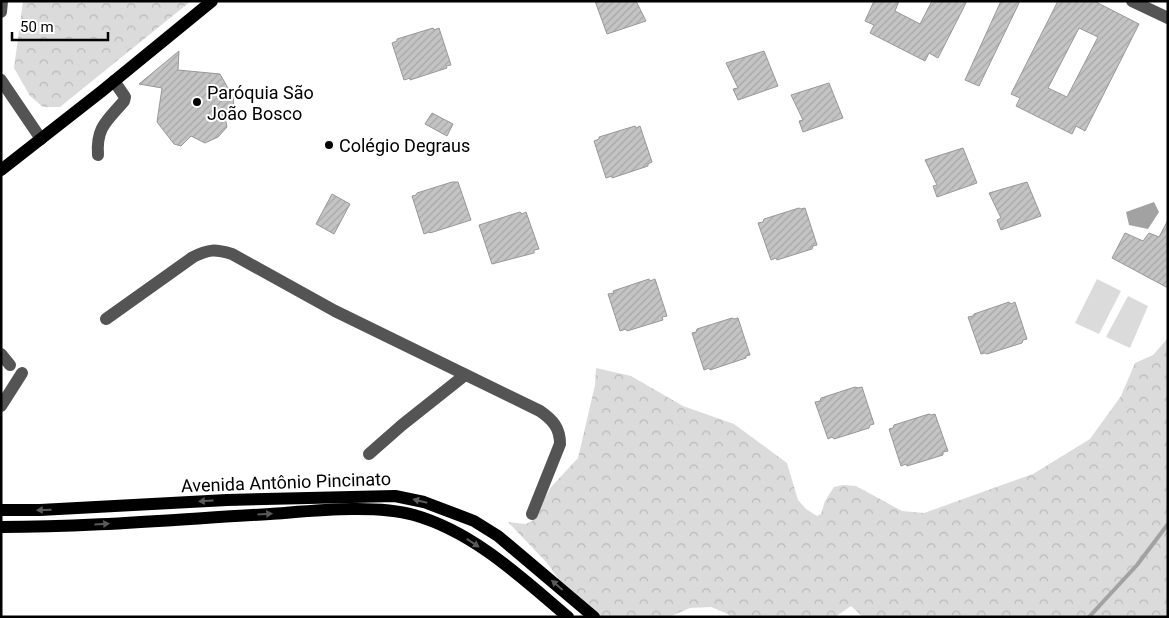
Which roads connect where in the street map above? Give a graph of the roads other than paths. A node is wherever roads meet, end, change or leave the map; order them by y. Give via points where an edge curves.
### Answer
1 (2, 1) edge
2 (212, 1) edge
3 (1132, 1) edge
4 (1, 12) edge
5 (1168, 18) edge
6 (1, 80) edge
7 (114, 81) junction
8 (41, 139) junction
9 (98, 155) dead end
10 (1, 170) edge
11 (106, 319) dead end
12 (1, 354) edge
13 (1, 363) edge
14 (22, 373) dead end
15 (465, 375) junction
16 (1, 406) edge
17 (369, 454) dead end
18 (1, 510) edge
19 (532, 514) dead end
20 (1, 527) edge
21 (568, 617) edge
22 (594, 617) edge

1 - 4 street
2 - 7 main road
3 - 5 street
6 - 8 street
7 - 8 main road
7 - 9 street via 125,97 124,102 99,133
8 - 10 main road
11 - 15 street via 193,257 206,250 220,251 248,262
12 - 13 street via 10,365
14 - 16 street
15 - 17 street
15 - 19 street via 540,410 560,433 560,444
22 -> 18 main road, Avenida Antônio Pincinato via 498,536 474,521 424,502 395,496
20 -> 21 main road, Avenida Antônio Pincinato via 94,525 326,511 393,511 441,525 465,538 512,569

